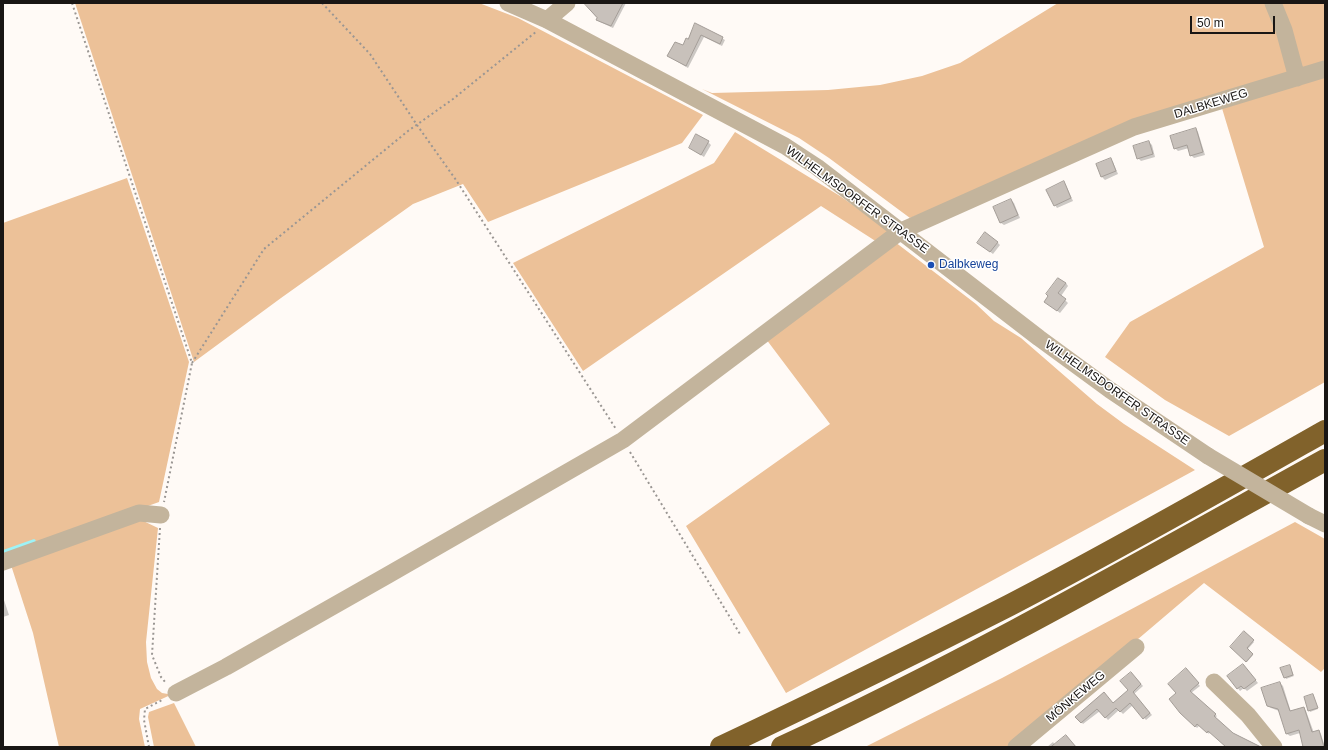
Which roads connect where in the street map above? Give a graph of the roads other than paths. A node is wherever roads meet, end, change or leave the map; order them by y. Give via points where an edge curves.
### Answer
1 (508, 3) edge
2 (567, 3) edge
3 (1273, 3) edge
4 (547, 20) junction
5 (1325, 69) edge
6 (1297, 78) junction
7 (901, 231) junction
8 (1325, 431) edge
9 (1325, 460) edge
10 (161, 515) road end
11 (1325, 524) edge
12 (3, 562) edge
13 (1136, 647) dead end
14 (1214, 682) dead end
15 (176, 693) road end
16 (721, 747) edge
17 (782, 747) edge
18 (1016, 747) edge
19 (1274, 747) edge

1 - 4 street, WILHELMSDORFER STRASSE
2 - 4 street
3 - 6 street via 1284,30
4 - 7 street, WILHELMSDORFER STRASSE via 785,146
5 - 6 street, DALBKEWEG
6 - 7 street, DALBKEWEG via 1134,127
7 - 11 street, WILHELMSDORFER STRASSE, bridge via 1110,390 1208,456
7 - 15 street, DALBKEWEG via 623,440 226,667
8 - 16 highway via 1166,521 1011,604
9 - 17 highway via 1038,619
10 - 12 street via 139,513
13 - 18 street, MÖNKEWEG
14 - 19 street via 1248,715

